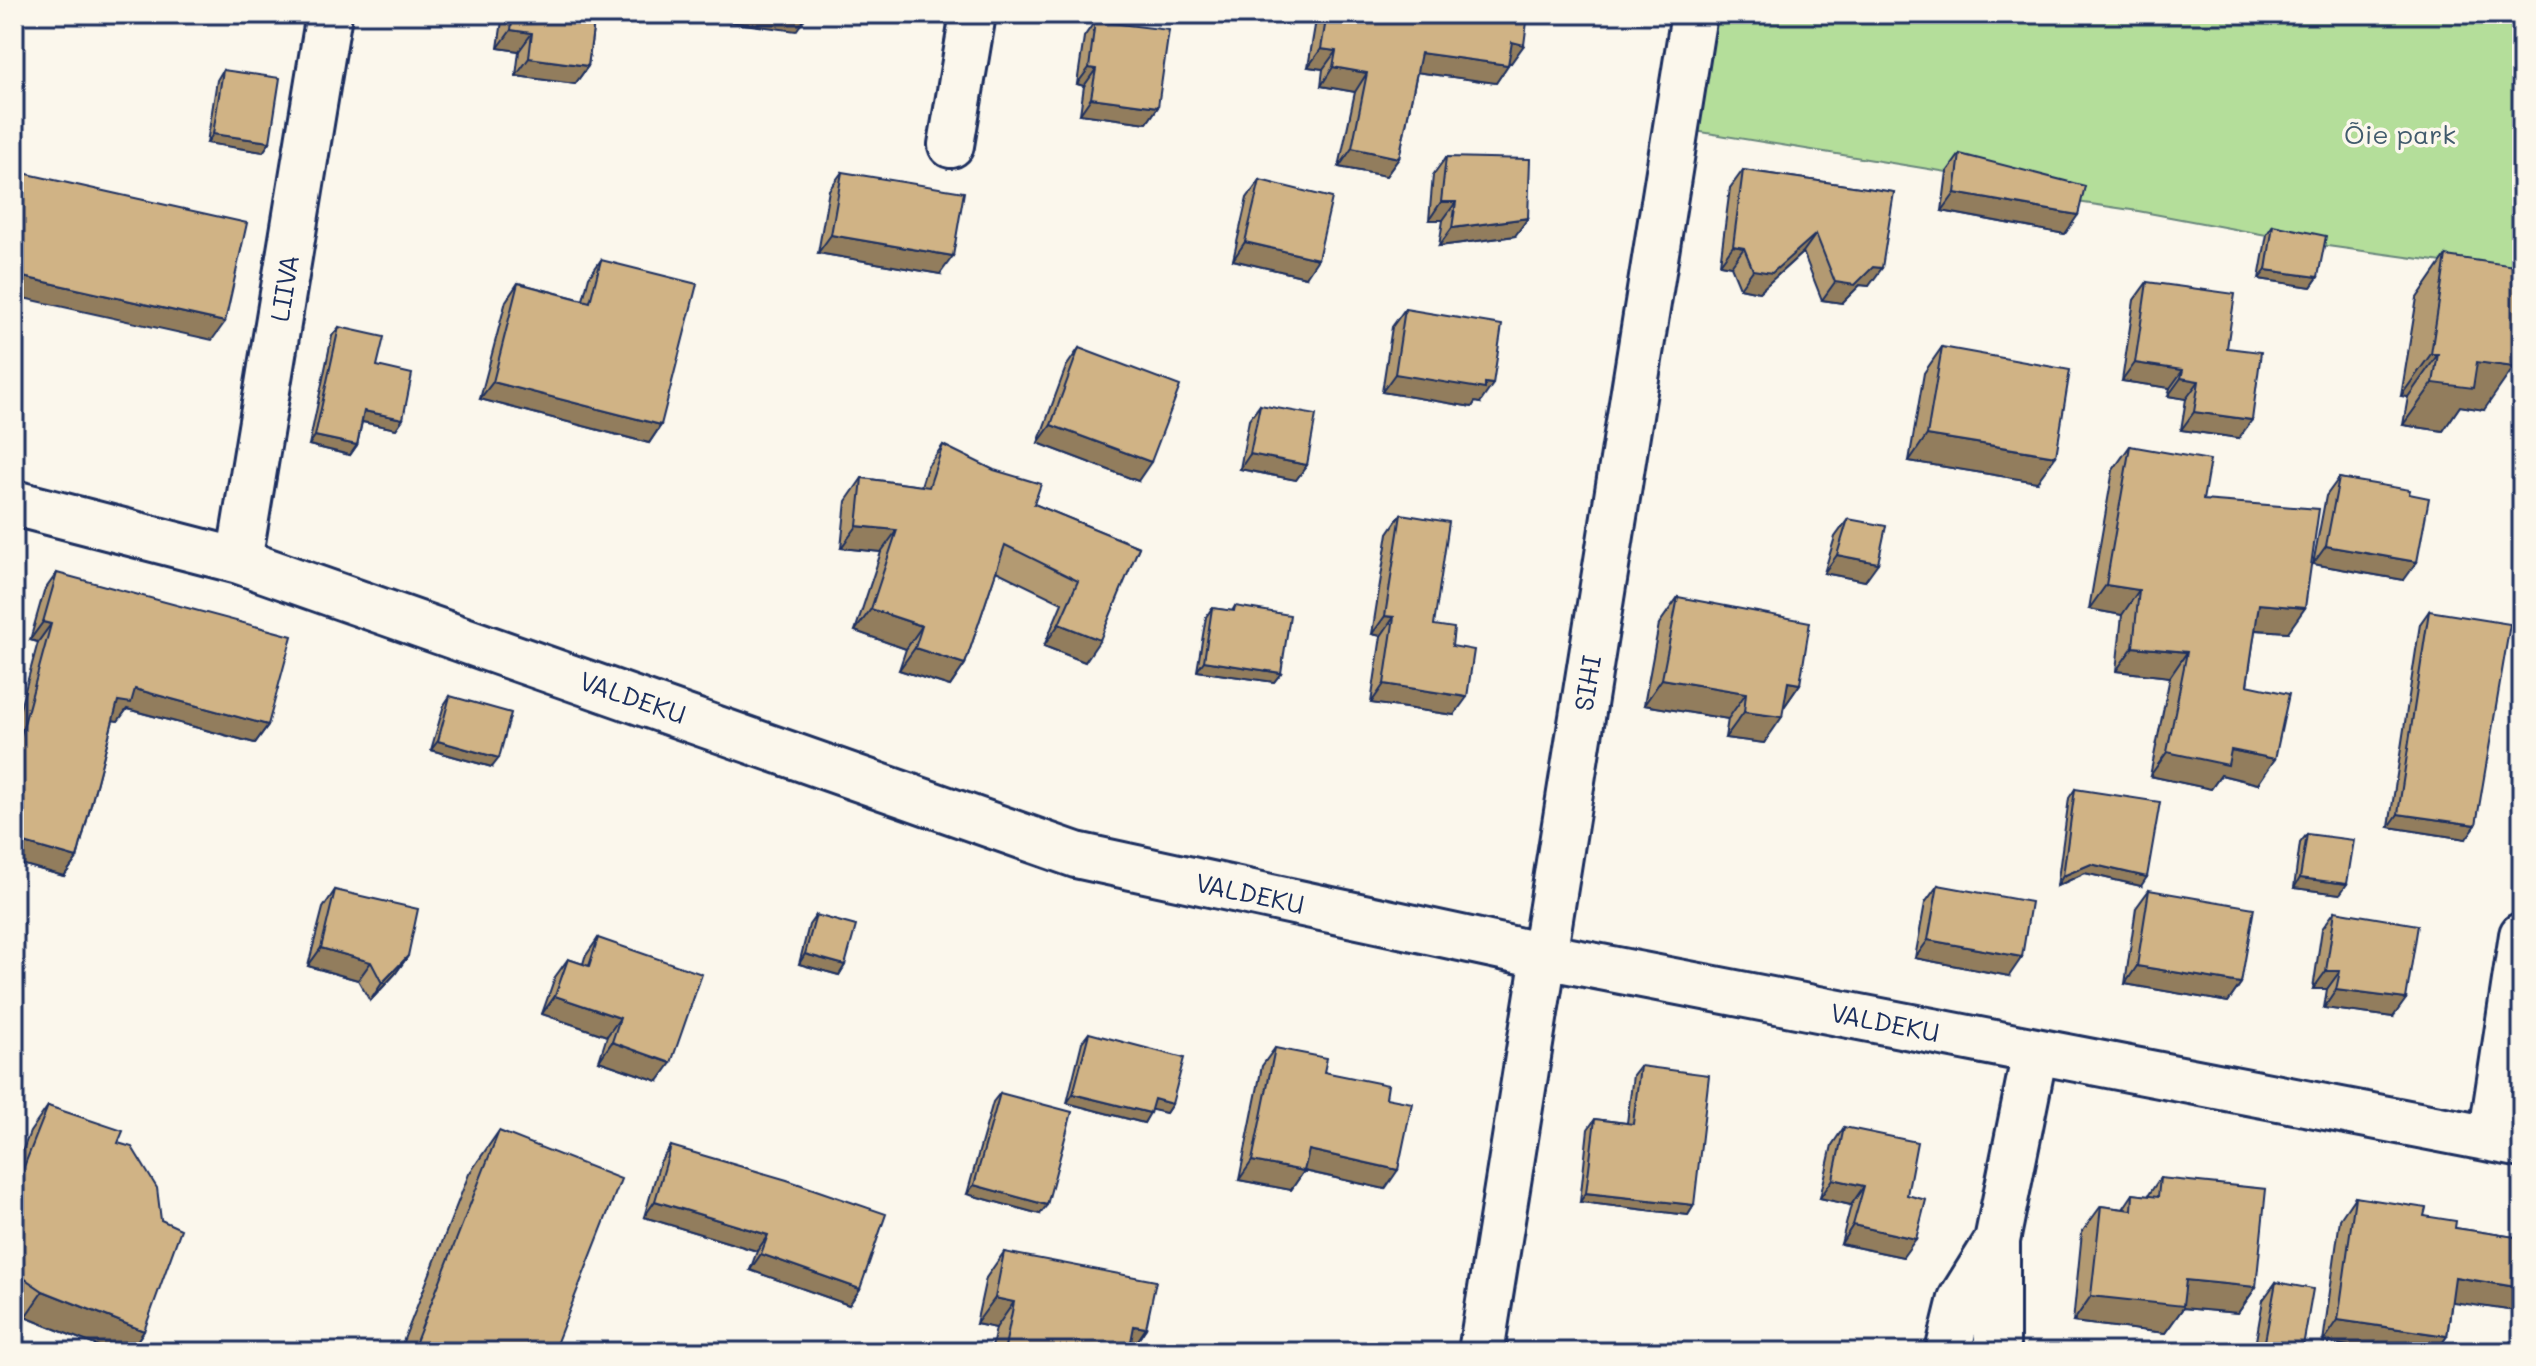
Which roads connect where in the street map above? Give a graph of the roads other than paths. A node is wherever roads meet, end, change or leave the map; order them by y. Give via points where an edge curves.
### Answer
1 (329, 14) edge
2 (973, 14) edge
3 (1694, 14) edge
4 (951, 145) dead end
5 (15, 509) edge
6 (239, 561) junction
7 (2522, 935) edge
8 (1544, 956) junction
9 (2035, 1052) junction
10 (2506, 1142) edge
11 (1997, 1241) junction
12 (1481, 1352) edge
13 (1948, 1352) edge
14 (1997, 1352) edge

1 - 6 street, LIIVA
2 - 4 street
3 - 8 street, SIHI
5 - 6 street, VALDEKU
6 - 8 street, VALDEKU via 1076,855
7 - 10 street
8 - 9 street, VALDEKU
8 - 12 street, SIHI
9 - 10 street, VALDEKU
9 - 11 street
11 - 13 street via 1961,1299
11 - 14 street

